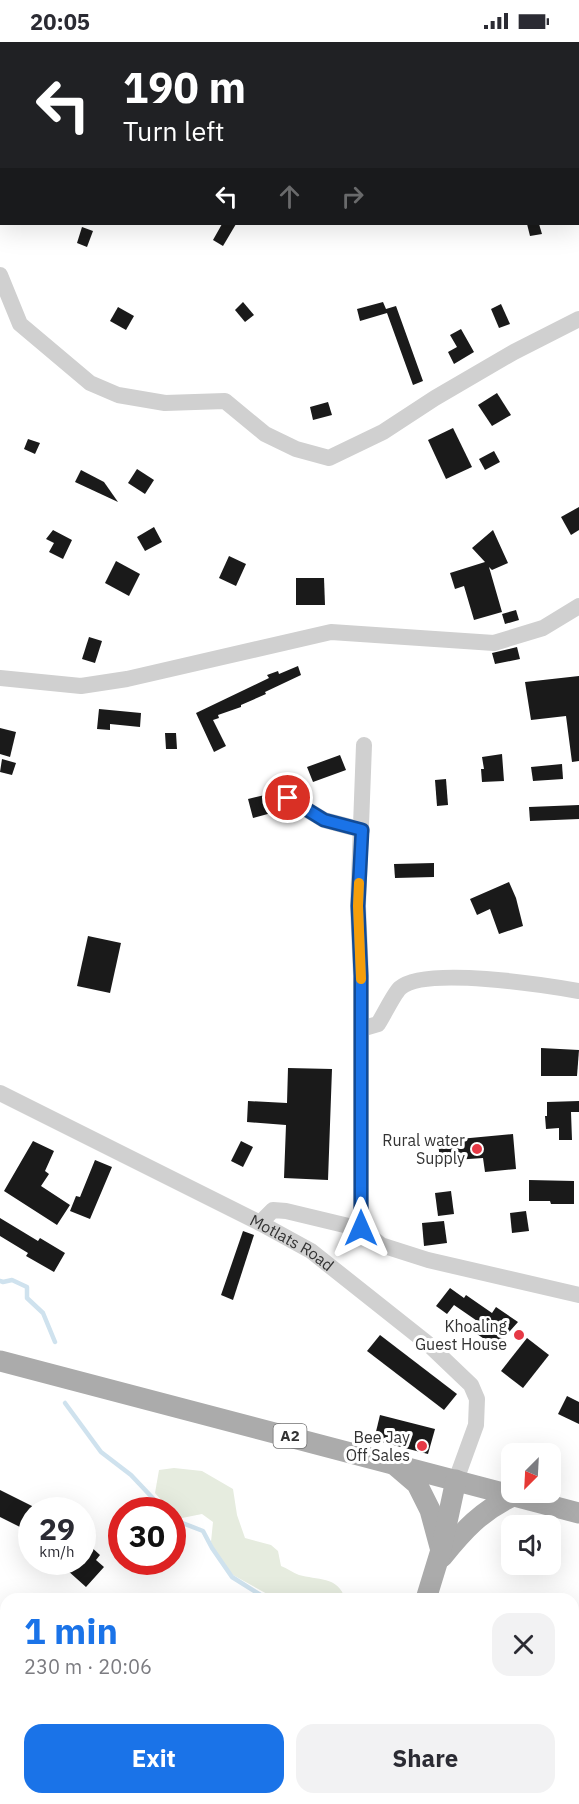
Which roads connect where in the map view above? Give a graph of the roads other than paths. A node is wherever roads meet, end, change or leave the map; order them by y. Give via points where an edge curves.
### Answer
1 (0, 275) edge
2 (579, 319) edge
3 (579, 606) edge
4 (0, 678) edge
5 (364, 745) dead end
6 (277, 801) dead end
7 (362, 830) junction
8 (579, 991) edge
9 (362, 1029) junction
10 (0, 1093) edge
11 (260, 1223) junction
12 (361, 1228) junction
13 (579, 1295) edge
14 (0, 1362) edge
15 (393, 1463) junction
16 (456, 1480) junction
17 (501, 1493) edge
18 (501, 1501) edge
19 (540, 1503) edge
20 (579, 1513) edge
21 (439, 1556) junction
22 (428, 1593) edge

1 - 2 street via 20,324 90,383 118,395 165,403 225,401 265,434 328,458 382,432 514,352
3 - 4 street via 543,628 494,643 331,632 81,686
5 - 7 street
6 - 7 street via 288,798 324,820
7 - 9 street via 358,906
8 - 9 street via 536,983 460,978 419,980 400,988 378,1024
9 - 12 street
10 - 11 street, Motlats Road
11 - 12 street via 273,1210
11 - 16 street, Motlats Road via 311,1251 427,1343 471,1385 477,1399 476,1425
12 - 13 street via 381,1245 428,1260
14 - 15 main road, A2
15 - 16 main road, A2
15 - 21 main road via 417,1484 430,1510
16 - 17 main road, A2
16 - 21 main road
18 - 21 main road via 462,1531
19 - 20 main road, A2
21 - 22 main road

